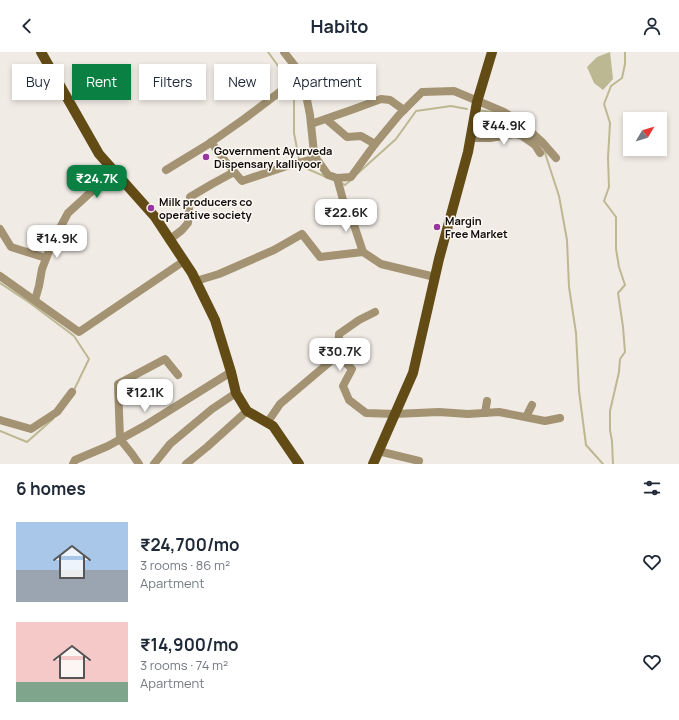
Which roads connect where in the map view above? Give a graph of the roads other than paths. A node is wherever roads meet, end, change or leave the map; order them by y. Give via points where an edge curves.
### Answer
1 (41, 52) edge
2 (284, 52) edge
3 (492, 52) edge
4 (293, 64) edge
5 (278, 93) edge
6 (307, 100) edge
7 (477, 102) junction
8 (404, 110) junction
9 (326, 119) junction
10 (311, 124) junction
11 (471, 138) junction
12 (211, 142) junction
13 (375, 144) junction
14 (540, 153) dead end
15 (316, 158) junction
16 (556, 158) dead end
17 (166, 170) dead end
18 (114, 171) junction
19 (234, 172) junction
20 (337, 178) junction
21 (0, 229) edge
22 (169, 240) junction
23 (363, 252) junction
24 (46, 258) junction
25 (184, 261) junction
26 (0, 276) edge
27 (435, 278) junction
28 (196, 281) junction
29 (35, 300) junction
30 (376, 312) dead end
31 (338, 355) junction
32 (231, 372) junction
33 (178, 375) dead end
34 (72, 392) dead end
35 (236, 393) junction
36 (487, 401) dead end
37 (532, 405) dead end
38 (247, 411) junction
39 (485, 413) junction
40 (395, 414) junction
41 (526, 417) junction
42 (560, 418) dead end
43 (0, 420) edge
44 (267, 422) junction
45 (120, 439) junction
46 (378, 451) junction
47 (419, 462) dead end
48 (73, 464) edge
49 (139, 464) edge
50 (154, 464) edge
51 (186, 464) edge
52 (298, 464) edge
53 (373, 464) edge

1 - 18 main road via 99,154
2 - 4 street
3 - 7 main road
5 - 12 street
6 - 10 street
7 - 8 street via 454,91 422,92
7 - 11 main road
7 - 16 street via 504,112 521,123
8 - 9 street via 390,100 381,99
8 - 13 street
9 - 10 street
9 - 13 street via 348,137 361,136
10 - 15 street
11 - 14 street via 515,134 535,145
11 - 27 main road
12 - 17 street
12 - 19 street
13 - 20 street via 351,176
15 - 19 street via 242,181
15 - 20 street via 328,175
18 - 22 main road via 155,217
18 - 24 street via 68,213
19 - 22 street via 190,197 188,223
20 - 23 street via 345,207 351,216
21 - 24 street via 11,247
22 - 25 main road
23 - 27 street via 381,264
23 - 28 street via 320,257 302,234 274,250
24 - 29 street
25 - 28 main road
25 - 29 street via 80,332
26 - 29 street
27 - 40 main road via 413,373
28 - 32 main road via 215,320
30 - 31 street via 339,334
31 - 40 street via 352,369 343,386 349,400 366,414
31 - 44 street via 280,404
32 - 35 main road
32 - 45 street
33 - 45 street via 165,359 118,384
34 - 43 street via 57,412 31,429
35 - 38 main road
35 - 50 street via 212,409 170,444
36 - 39 street
37 - 41 street
38 - 44 main road
38 - 51 street
39 - 40 street
39 - 41 street via 499,412
40 - 46 main road
41 - 42 street via 545,421
44 - 52 main road
45 - 48 street via 75,460
45 - 49 street
46 - 47 street
46 - 53 main road

